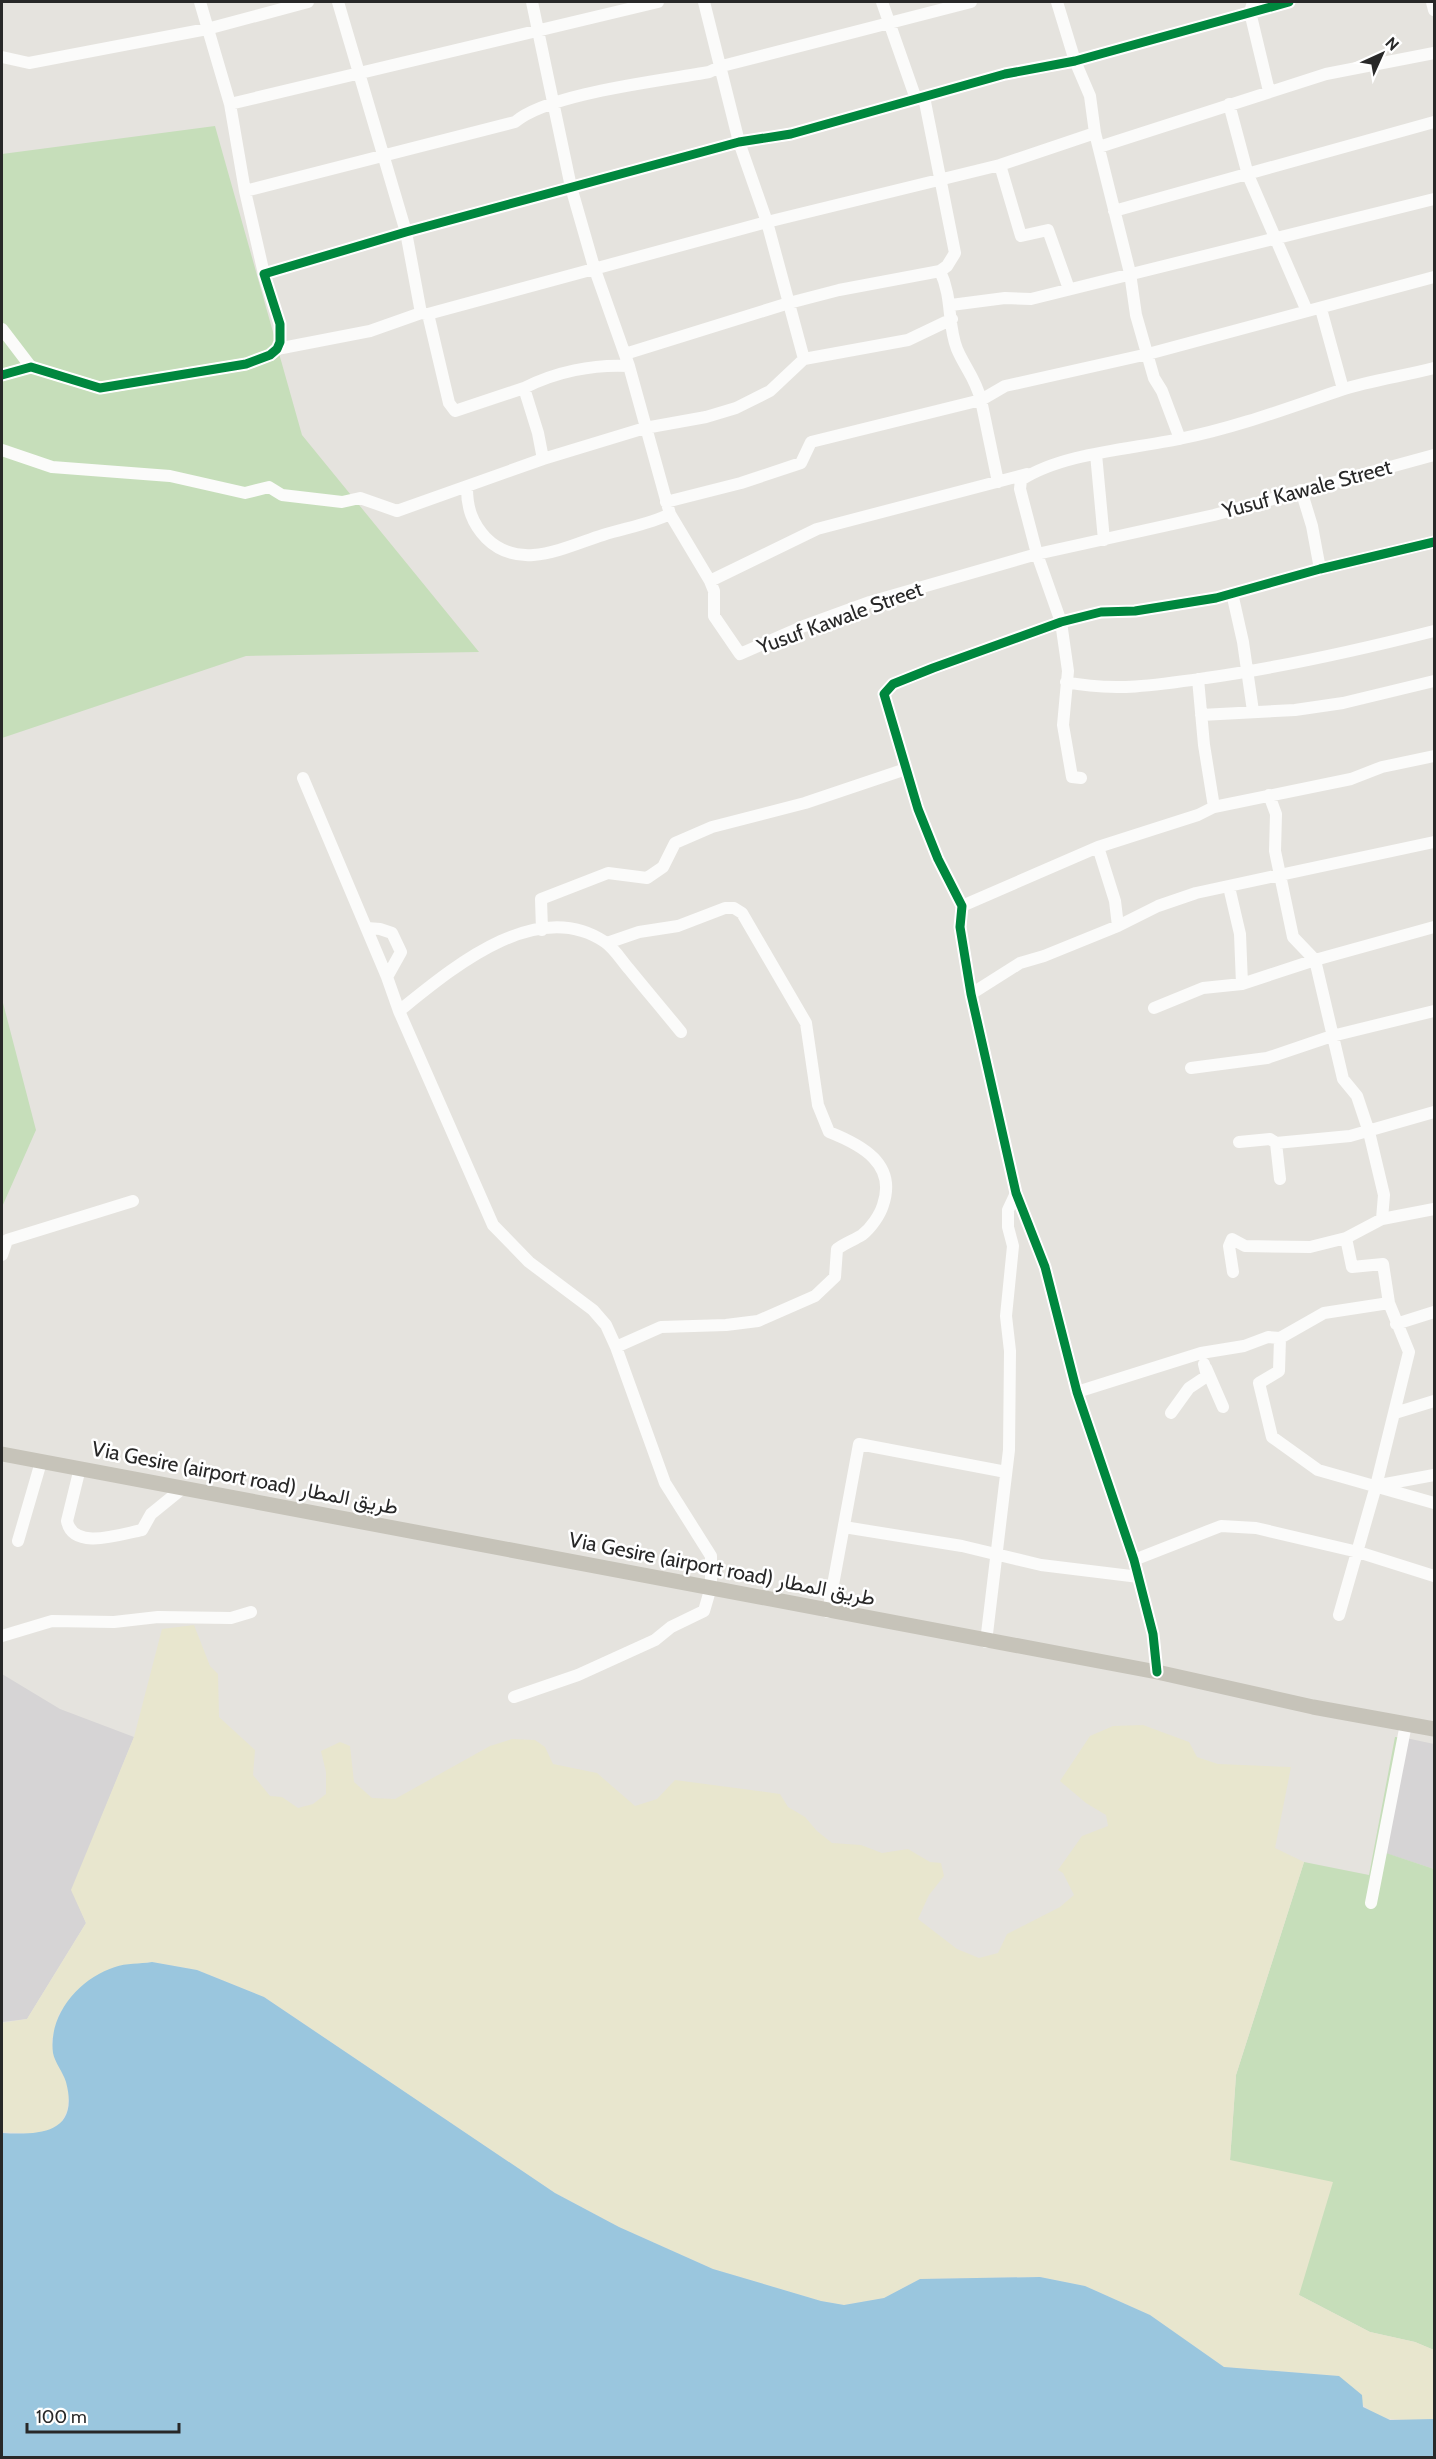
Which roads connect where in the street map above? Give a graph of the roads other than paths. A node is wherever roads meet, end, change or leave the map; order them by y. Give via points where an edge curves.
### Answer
1 (200, 2) edge
2 (308, 2) edge
3 (338, 2) edge
4 (532, 2) edge
5 (658, 2) edge
6 (704, 2) edge
7 (882, 2) edge
8 (971, 2) edge
9 (1057, 2) edge
10 (1289, 2) edge
11 (1432, 2) edge
12 (1252, 7) edge
13 (1434, 10) edge
14 (889, 24) junction
15 (207, 28) junction
16 (539, 31) junction
17 (1434, 53) edge
18 (2, 57) edge
19 (1075, 61) junction
20 (722, 66) junction
21 (358, 72) junction
22 (1269, 91) junction
23 (920, 98) junction
24 (553, 102) junction
25 (230, 104) junction
26 (1229, 104) junction
27 (1434, 122) edge
28 (1095, 133) junction
29 (739, 142) junction
30 (1099, 147) junction
31 (382, 154) junction
32 (1000, 165) junction
33 (1248, 175) junction
34 (942, 180) junction
35 (571, 187) junction
36 (245, 191) junction
37 (1434, 199) edge
38 (1114, 211) junction
39 (767, 222) junction
40 (406, 232) junction
41 (1275, 239) junction
42 (594, 267) junction
43 (940, 271) junction
44 (1130, 273) junction
45 (264, 274) junction
46 (1434, 277) edge
47 (1069, 289) junction
48 (789, 303) junction
49 (951, 305) junction
50 (1322, 309) junction
51 (1307, 311) junction
52 (425, 314) junction
53 (952, 319) junction
54 (2, 329) edge
55 (278, 350) junction
56 (1148, 354) junction
57 (804, 359) junction
58 (627, 360) junction
59 (30, 367) junction
60 (1434, 369) edge
61 (2, 375) edge
62 (524, 388) junction
63 (1343, 389) junction
64 (981, 400) junction
65 (645, 428) junction
66 (1180, 439) junction
67 (2, 450) edge
68 (1096, 454) junction
69 (1434, 454) edge
70 (543, 459) junction
71 (1031, 473) junction
72 (998, 482) junction
73 (467, 488) junction
74 (1302, 490) junction
75 (668, 508) junction
76 (1104, 540) junction
77 (1434, 542) edge
78 (1037, 554) junction
79 (1320, 569) junction
80 (710, 580) junction
81 (1232, 593) junction
82 (1060, 622) junction
83 (1434, 631) edge
84 (1247, 673) junction
85 (1198, 680) junction
86 (1434, 681) edge
87 (1066, 682) junction
88 (1253, 711) junction
89 (1201, 715) junction
90 (1434, 756) edge
91 (906, 769) junction
92 (303, 778) dead end
93 (1081, 778) dead end
94 (1269, 795) junction
95 (1214, 807) junction
96 (1434, 842) edge
97 (1098, 847) junction
98 (1281, 875) junction
99 (1229, 887) junction
100 (962, 906) junction
101 (1118, 926) junction
102 (1434, 927) edge
103 (367, 928) junction
104 (542, 930) junction
105 (607, 943) junction
106 (1315, 960) junction
107 (387, 977) junction
108 (1242, 984) junction
109 (971, 994) junction
110 (1154, 1008) dead end
111 (399, 1011) junction
112 (1434, 1011) edge
113 (681, 1032) dead end
114 (1332, 1036) junction
115 (1191, 1068) dead end
116 (1434, 1112) edge
117 (1369, 1132) junction
118 (1239, 1142) dead end
119 (1276, 1143) junction
120 (1280, 1179) dead end
121 (1016, 1193) junction
122 (134, 1201) dead end
123 (1434, 1209) edge
124 (1382, 1220) junction
125 (1346, 1238) junction
126 (2, 1255) edge
127 (1233, 1272) dead end
128 (1389, 1303) junction
129 (1434, 1312) edge
130 (1396, 1324) junction
131 (1280, 1338) junction
132 (616, 1347) junction
133 (1203, 1359) junction
134 (1077, 1392) junction
135 (1434, 1401) edge
136 (1223, 1407) dead end
137 (1172, 1413) dead end
138 (1395, 1413) junction
139 (2, 1454) edge
140 (40, 1462) junction
141 (80, 1468) junction
142 (1006, 1472) junction
143 (1434, 1475) edge
144 (1376, 1486) junction
145 (183, 1488) junction
146 (1434, 1503) edge
147 (844, 1527) junction
148 (18, 1541) dead end
149 (1358, 1552) junction
150 (997, 1554) junction
151 (1134, 1560) junction
152 (1434, 1576) edge
153 (1139, 1577) junction
154 (711, 1587) junction
155 (251, 1612) dead end
156 (828, 1612) junction
157 (1339, 1615) dead end
158 (2, 1636) edge
159 (986, 1642) junction
160 (1157, 1672) junction
161 (514, 1697) dead end
162 (1406, 1724) junction
163 (1434, 1729) edge
164 (1371, 1903) dead end

1 - 15 street
2 - 15 street
3 - 21 street
4 - 16 street, Yusuf Kawale Street
5 - 16 street
6 - 20 street
7 - 14 street
8 - 14 street
9 - 19 street
10 - 12 street
11 - 13 street
12 - 19 street
12 - 22 street
14 - 20 street
14 - 23 street
15 - 18 street via 29,63
15 - 25 street
16 - 21 street
16 - 24 street, Yusuf Kawale Street
17 - 22 street via 1326,74
19 - 23 street via 1005,74
19 - 28 street via 1090,96
20 - 24 street via 709,72
20 - 29 street
21 - 25 street
21 - 31 street
22 - 26 street
23 - 29 street via 791,134
23 - 34 street
24 - 31 street via 527,112 515,122
24 - 35 street, Yusuf Kawale Street
25 - 36 street
26 - 30 street
26 - 33 street
27 - 33 street
28 - 30 street
28 - 32 street
29 - 35 street
29 - 39 street
30 - 38 street
31 - 36 street
31 - 40 street
32 - 34 street
32 - 47 street via 1021,236 1048,230
33 - 38 street
33 - 41 street
34 - 39 street
34 - 43 street via 945,216 955,253
35 - 40 street
35 - 42 street, Yusuf Kawale Street
36 - 45 street
37 - 41 street
38 - 44 street
39 - 42 street
39 - 48 street
40 - 45 street
40 - 52 street
41 - 44 street
41 - 51 street
42 - 52 street
42 - 58 street, Yusuf Kawale Street
43 - 48 street
43 - 49 street
44 - 47 street
44 - 56 street via 1136,315
45 - 55 street via 280,324
46 - 50 street
47 - 49 street via 1031,300 1005,298
48 - 57 street
48 - 58 street
49 - 53 street
50 - 51 street
50 - 63 street
51 - 56 street
52 - 55 street via 370,331
52 - 62 street via 448,403 454,411
53 - 57 street via 908,340
53 - 64 street via 957,348 975,379
54 - 59 street
55 - 59 street via 246,364 100,388
56 - 64 street via 1005,386
56 - 66 street
57 - 65 street via 770,391 736,408
58 - 62 street via 573,370
58 - 65 street, Yusuf Kawale Street
59 - 61 street
60 - 63 street
62 - 70 street
63 - 66 street via 1289,409
64 - 72 street
64 - 75 street via 811,442 801,463
65 - 70 street
65 - 75 street, Yusuf Kawale Street
66 - 68 street
67 - 73 street via 52,467 170,476 244,493 269,488 282,495 342,502 360,498 397,511
68 - 71 street
68 - 76 street
69 - 74 street, Yusuf Kawale Street
70 - 73 street
71 - 72 street
71 - 78 street via 1021,480 1020,489
72 - 80 street via 817,529
73 - 75 street via 470,512 482,533 509,553 530,556 561,550
74 - 76 street, Yusuf Kawale Street
74 - 79 street
75 - 80 street, Yusuf Kawale Street
76 - 78 street, Yusuf Kawale Street
77 - 79 street
78 - 80 street, Yusuf Kawale Street via 870,602 740,654 714,616
78 - 82 street
79 - 81 street
81 - 82 street via 1135,611 1101,612
81 - 84 street
82 - 87 street via 1068,671
82 - 91 street via 887,688 884,694
83 - 84 street
84 - 85 street
84 - 88 street
85 - 87 street via 1136,688
85 - 89 street
86 - 88 street via 1343,703
87 - 93 street via 1063,724 1067,755 1072,777
88 - 89 street
89 - 95 street
90 - 94 street via 1382,767 1351,779
91 - 100 street via 938,859
91 - 104 street via 805,803 712,826 675,843 663,867 647,878 608,873 541,899
92 - 103 street
94 - 95 street
94 - 98 street via 1276,814 1275,851
95 - 97 street
96 - 98 street
97 - 100 street
97 - 101 street
98 - 99 street
98 - 106 street via 1293,938
99 - 101 street via 1158,906
99 - 108 street via 1240,934
100 - 109 street via 960,927
101 - 109 street via 1020,963
102 - 106 street
103 - 107 street
103 - 107 street via 392,933 401,952
104 - 105 street via 572,929
104 - 111 street via 513,935 457,964
105 - 113 street
105 - 132 street via 639,932 678,926 725,908 742,913 806,1023 818,1105 829,1132 862,1147 878,1162 888,1192 881,1213 863,1234 837,1249 835,1277 815,1296 758,1321 661,1327
106 - 108 street
106 - 114 street
107 - 111 street
108 - 110 street via 1203,988
109 - 121 street
111 - 132 street via 494,1225 529,1262 593,1310 606,1325
112 - 114 street
114 - 115 street via 1267,1058
114 - 117 street via 1343,1079 1357,1096
116 - 117 street
117 - 119 street
117 - 124 street via 1384,1195
118 - 119 street via 1270,1139
119 - 120 street
121 - 134 street via 1045,1267
121 - 142 street via 1008,1210 1013,1246 1006,1316 1010,1351
122 - 126 street via 8,1240
123 - 124 street
124 - 125 street
125 - 127 street via 1310,1247 1245,1245 1232,1239 1228,1246
125 - 128 street via 1352,1267 1383,1264
128 - 130 street
128 - 131 street via 1324,1313
129 - 130 street
130 - 138 street via 1409,1352
131 - 133 street via 1268,1337
131 - 144 street via 1279,1371 1259,1383 1272,1437 1318,1470
132 - 154 street via 665,1483 711,1556
133 - 134 street
133 - 136 street
133 - 137 street via 1207,1376 1189,1388
134 - 151 street
135 - 138 street
138 - 144 street
139 - 140 main road, Via Gesire (airport road) طريق المطار
140 - 141 main road, Via Gesire (airport road) طريق المطار
140 - 148 street
141 - 145 main road, Via Gesire (airport road) طريق المطار
141 - 145 street via 67,1521 75,1536 85,1539 142,1530 151,1514
142 - 147 street via 859,1444
142 - 150 street
143 - 144 street
144 - 146 street
144 - 149 street
145 - 154 main road, Via Gesire (airport road) طريق المطار
147 - 150 street
147 - 156 street
149 - 151 street via 1256,1528 1221,1526
149 - 152 street
149 - 157 street
150 - 153 street via 1041,1565
150 - 159 street
151 - 153 street
153 - 160 street via 1153,1634
154 - 156 main road, Via Gesire (airport road) طريق المطار
154 - 161 street via 704,1611 671,1627 655,1640 579,1675
155 - 158 street via 231,1618 52,1621
156 - 159 main road, Via Gesire (airport road) طريق المطار
159 - 160 main road, Via Gesire (airport road) طريق المطار
160 - 162 main road, Via Gesire (airport road) طريق المطار
162 - 163 main road, Via Gesire (airport road) طريق المطار
162 - 164 street

